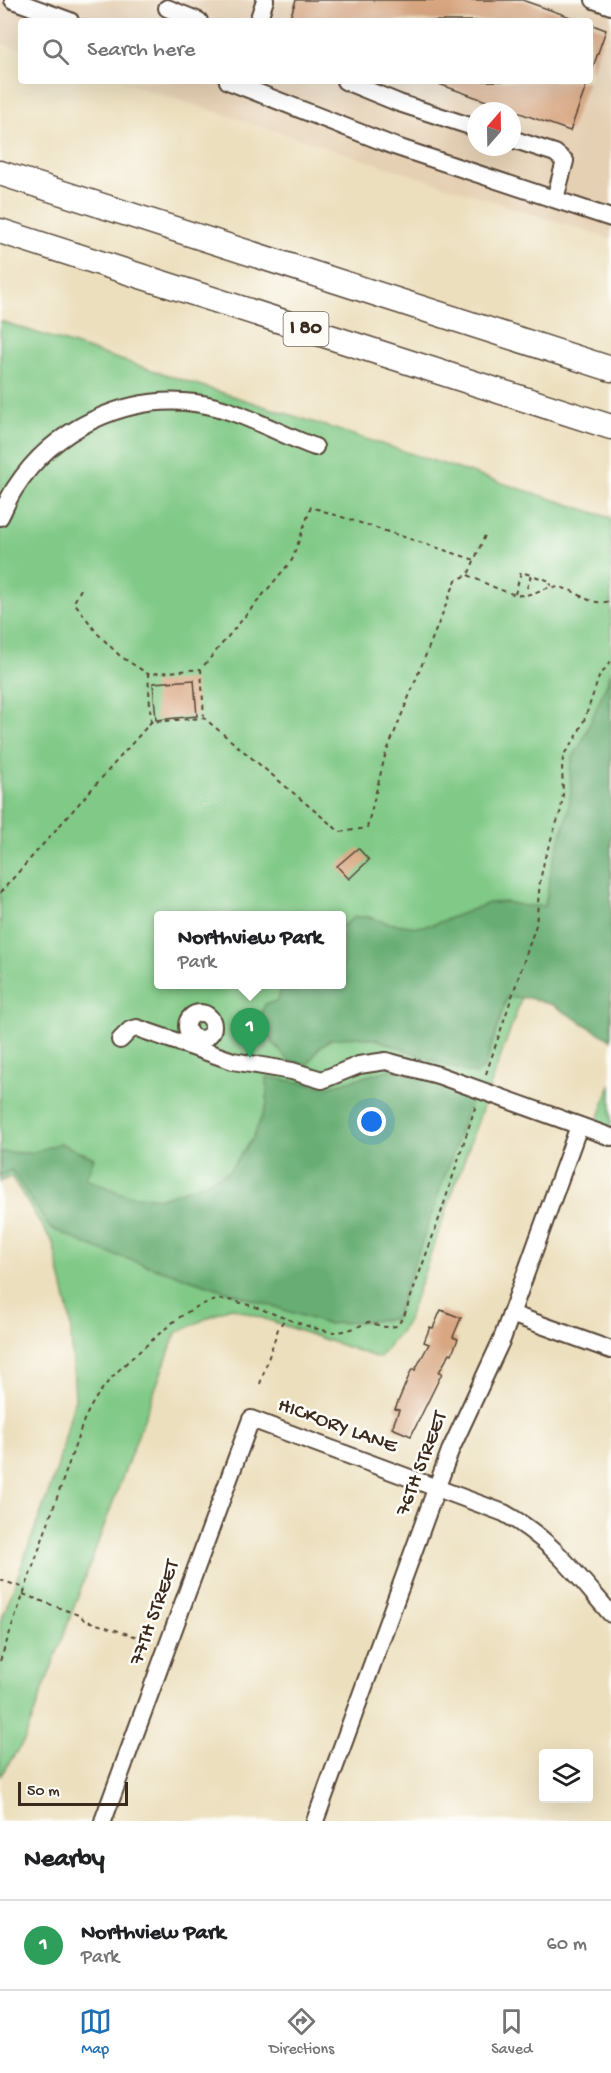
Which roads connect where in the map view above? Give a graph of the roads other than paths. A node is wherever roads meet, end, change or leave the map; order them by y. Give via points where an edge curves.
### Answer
1 (13, 0) edge
2 (265, 0) edge
3 (594, 0) edge
4 (611, 6) edge
5 (167, 8) dead end
6 (62, 18) edge
7 (192, 18) edge
8 (259, 18) edge
9 (236, 84) edge
10 (352, 84) edge
11 (467, 125) edge
12 (521, 142) edge
13 (0, 173) edge
14 (555, 200) junction
15 (611, 218) edge
16 (0, 231) edge
17 (611, 369) edge
18 (611, 427) edge
19 (315, 447) dead end
20 (0, 516) edge
21 (120, 1040) dead end
22 (579, 1126) junction
23 (611, 1137) edge
24 (511, 1314) junction
25 (611, 1350) edge
26 (251, 1419) joint
27 (437, 1487) junction
28 (611, 1614) edge
29 (103, 1821) edge
30 (315, 1821) edge

1 - 6 street
2 - 8 street
3 - 4 street
5 - 7 street
9 - 14 street via 394,146
10 - 11 street
12 - 14 street via 555,153 565,161
13 - 17 highway
14 - 15 street
16 - 18 highway, I 80
19 - 20 street via 237,414 197,403 162,402 123,408 86,422 39,457 14,488
21 - 22 street via 137,1028 194,1042 233,1061 322,1080 360,1065 386,1061 438,1075
22 - 23 street
22 - 24 street, 76TH STREET
24 - 25 street
24 - 27 street, 76TH STREET
26 - 27 street, HICKORY LANE
26 - 29 street, 77TH STREET
27 - 28 street, HICKORY LANE via 504,1513 526,1526 563,1558
27 - 30 street, 76TH STREET

